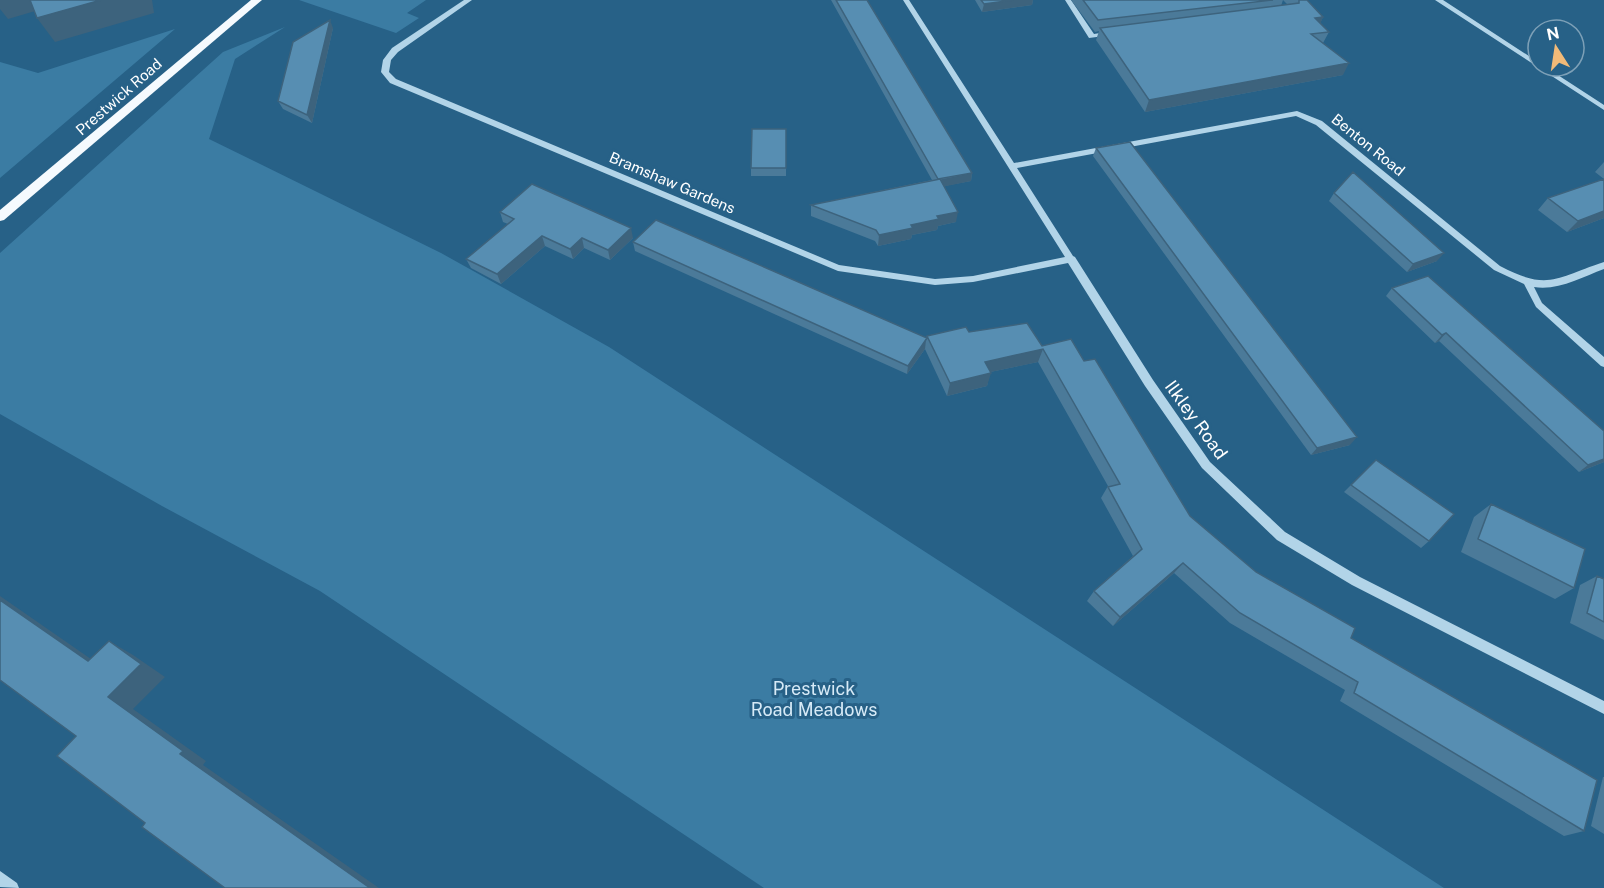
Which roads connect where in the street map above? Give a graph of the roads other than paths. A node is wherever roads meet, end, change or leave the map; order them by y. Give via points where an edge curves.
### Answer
1 (257, 0) edge
2 (469, 0) edge
3 (906, 0) edge
4 (1068, 0) edge
5 (1438, 0) edge
6 (1127, 32) edge
7 (1526, 58) edge
8 (1558, 78) edge
9 (1604, 108) edge
10 (1013, 166) junction
11 (0, 217) edge
12 (1072, 259) junction
13 (1604, 265) edge
14 (1528, 284) junction
15 (1604, 363) edge
16 (1604, 708) edge
17 (0, 878) edge
18 (12, 888) edge

1 - 11 main road, Prestwick Road
2 - 12 street, Bramshaw Gardens via 395,50 387,60 385,72 393,81 838,268 935,282 973,279
3 - 10 street, Ilkley Road
4 - 6 street via 1092,36
5 - 7 street
8 - 9 street
10 - 12 street, Ilkley Road
10 - 14 street, Benton Road via 1297,113 1319,123 1497,268
12 - 16 street, Ilkley Road via 1182,434 1206,465 1281,536 1356,581
13 - 14 street, Benton Road via 1557,284
14 - 15 street via 1531,294 1548,314
17 - 18 street

